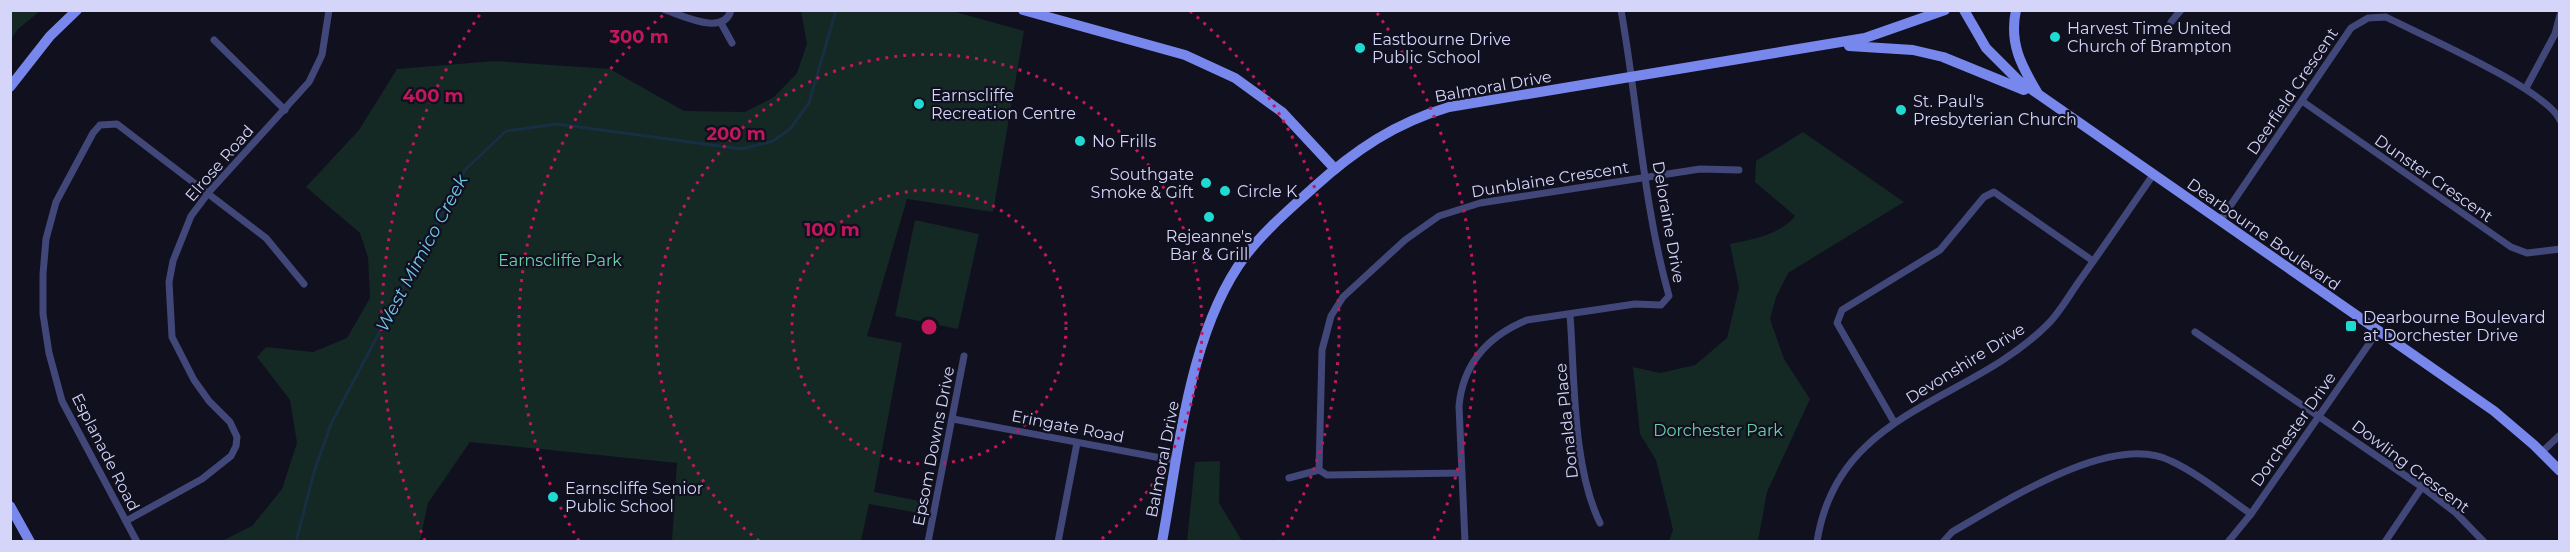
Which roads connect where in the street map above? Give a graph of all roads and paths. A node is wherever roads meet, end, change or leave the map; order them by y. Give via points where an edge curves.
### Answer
1 (77, 10) edge
2 (338, 10) edge
3 (665, 10) edge
4 (731, 10) edge
5 (1023, 10) edge
6 (1621, 10) edge
7 (1945, 10) edge
8 (1964, 10) edge
9 (2016, 10) edge
10 (2181, 10) edge
11 (329, 11) edge
12 (2559, 15) edge
13 (2171, 22) dead end
14 (721, 23) junction
15 (214, 40) dead end
16 (732, 42) dead end
17 (1832, 45) junction
18 (1632, 77) junction
19 (10, 87) edge
20 (2526, 88) junction
21 (2041, 97) junction
22 (2302, 101) junction
23 (285, 110) junction
24 (2559, 120) edge
25 (1335, 169) junction
26 (1738, 170) dead end
27 (2153, 175) junction
28 (1646, 177) junction
29 (209, 192) junction
30 (2220, 221) junction
31 (2559, 249) edge
32 (2093, 261) junction
33 (304, 284) dead end
34 (1570, 315) junction
35 (2378, 331) junction
36 (2195, 332) dead end
37 (964, 356) dead end
38 (2319, 415) junction
39 (953, 419) junction
40 (1894, 422) junction
41 (2559, 435) edge
42 (1077, 442) junction
43 (2542, 453) junction
44 (1177, 461) junction
45 (1319, 470) junction
46 (2559, 471) edge
47 (1461, 473) junction
48 (1289, 478) dead end
49 (2422, 487) junction
50 (11, 508) edge
51 (2251, 513) junction
52 (126, 521) junction
53 (1600, 523) dead end
54 (30, 542) edge
55 (137, 542) edge
56 (928, 542) edge
57 (1058, 542) edge
58 (1162, 542) edge
59 (1465, 542) edge
60 (1817, 542) edge
61 (1943, 542) edge
62 (2228, 542) edge
63 (2385, 542) edge
64 (2484, 542) edge

1 - 19 street via 50,36
2 - 11 street
3 - 14 street via 713,25
4 - 14 street
5 - 25 street via 1185,55 1234,78 1282,112
6 - 18 street, Deloraine Drive
7 - 17 street, Balmoral Drive via 1892,31
8 - 21 street, Dearbourne Boulevard via 1986,48
9 - 21 street via 2013,24 2018,59
10 - 13 street
11 - 23 street, Elrose Road via 322,55 309,82
12 - 20 street via 2555,34
14 - 16 street
15 - 23 street
17 - 18 street, Balmoral Drive
17 - 21 street via 1913,50 1943,57
18 - 25 street, Balmoral Drive via 1449,107 1422,115 1382,135
18 - 28 street, Deloraine Drive
20 - 22 street, Deerfield Crescent via 2386,17 2368,18 2351,28
20 - 24 street, Deerfield Crescent via 2556,112
21 - 27 street, Dearbourne Boulevard
22 - 30 street, Deerfield Crescent
22 - 31 street, Dunster Crescent via 2511,247 2528,253
23 - 29 street, Elrose Road
25 - 44 street, Balmoral Drive via 1267,231 1217,303 1197,361
26 - 28 street, Dunblaine Crescent via 1700,169
27 - 30 street, Dearbourne Boulevard
27 - 32 street, Devonshire Drive
28 - 34 street, Deloraine Drive via 1668,300 1661,305 1635,304
28 - 45 street, Dunblaine Crescent via 1461,208 1424,225 1359,280 1331,316 1324,338
29 - 33 street via 266,238
29 - 52 street, Elrose Road via 191,216 173,261 169,282 172,338 194,380 230,422 237,437 236,446 231,456 202,480
29 - 52 street, Esplanade Road via 117,124 106,123 93,133 71,169 56,202 46,239 43,314 62,401
30 - 35 street, Dearbourne Boulevard
32 - 40 street, Devonshire Drive via 2050,322 2025,346
32 - 40 street via 1994,192 1984,197 1940,250 1842,310 1837,323
34 - 47 street, Deloraine Drive via 1510,327 1478,356 1461,386
34 - 53 street, Donalda Place via 1579,442 1589,500
35 - 38 street, Dorchester Drive
35 - 43 street, Dearbourne Boulevard via 2494,411
36 - 38 street, Dowling Crescent
37 - 39 street, Epsom Downs Drive
38 - 49 street, Dowling Crescent
38 - 51 street, Dorchester Drive
39 - 42 street, Eringate Road
39 - 56 street, Epsom Downs Drive
40 - 60 street, Devonshire Drive via 1855,456 1842,473 1822,519
41 - 43 street
42 - 44 street, Eringate Road
42 - 57 street
43 - 46 street, Dearbourne Boulevard
44 - 58 street, Balmoral Drive
45 - 47 street via 1327,475
45 - 48 street
47 - 59 street, Deloraine Drive
49 - 63 street
49 - 64 street, Dowling Crescent via 2456,513
50 - 54 street
51 - 61 street via 2171,460 2149,455 2116,456 2096,460 2031,487 1952,532
51 - 62 street, Dorchester Drive
52 - 55 street, Esplanade Road

